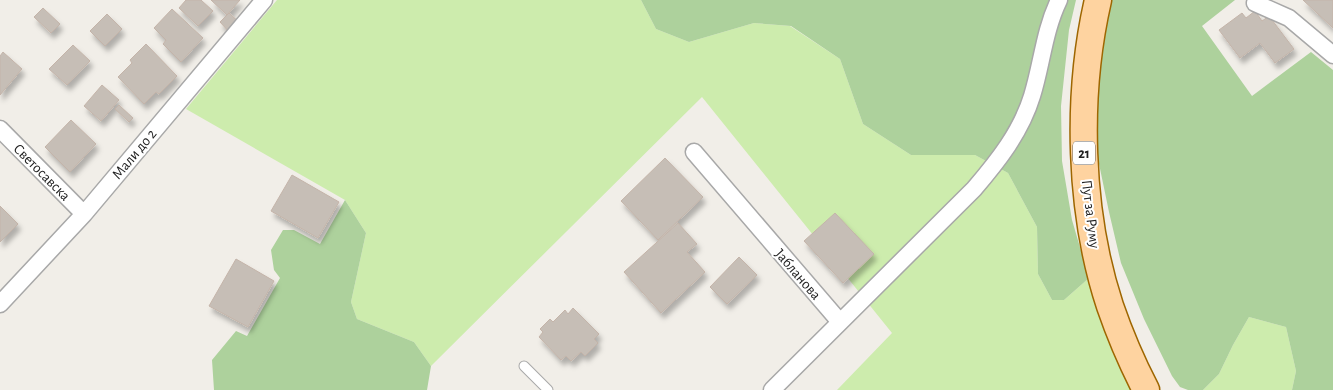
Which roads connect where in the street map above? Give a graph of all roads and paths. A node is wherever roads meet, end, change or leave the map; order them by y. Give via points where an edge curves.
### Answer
1 (264, 0) edge
2 (1058, 0) edge
3 (1098, 0) edge
4 (1255, 3) dead end
5 (1333, 55) edge
6 (0, 129) edge
7 (694, 152) dead end
8 (84, 214) junction
9 (0, 304) edge
10 (840, 322) junction
11 (524, 366) dead end
12 (548, 390) edge
13 (772, 390) edge
14 (1146, 390) edge

1 - 8 street, Мали до 2
2 - 10 street via 1025,116 1003,153 974,189
3 - 14 main road, Пут за Руму / 21 via 1084,106 1088,202 1097,256 1110,304
4 - 5 street via 1289,18
6 - 8 street, Светосавска
7 - 10 street, Јабланова
8 - 9 street, Мали до 2
10 - 13 street
11 - 12 lane

